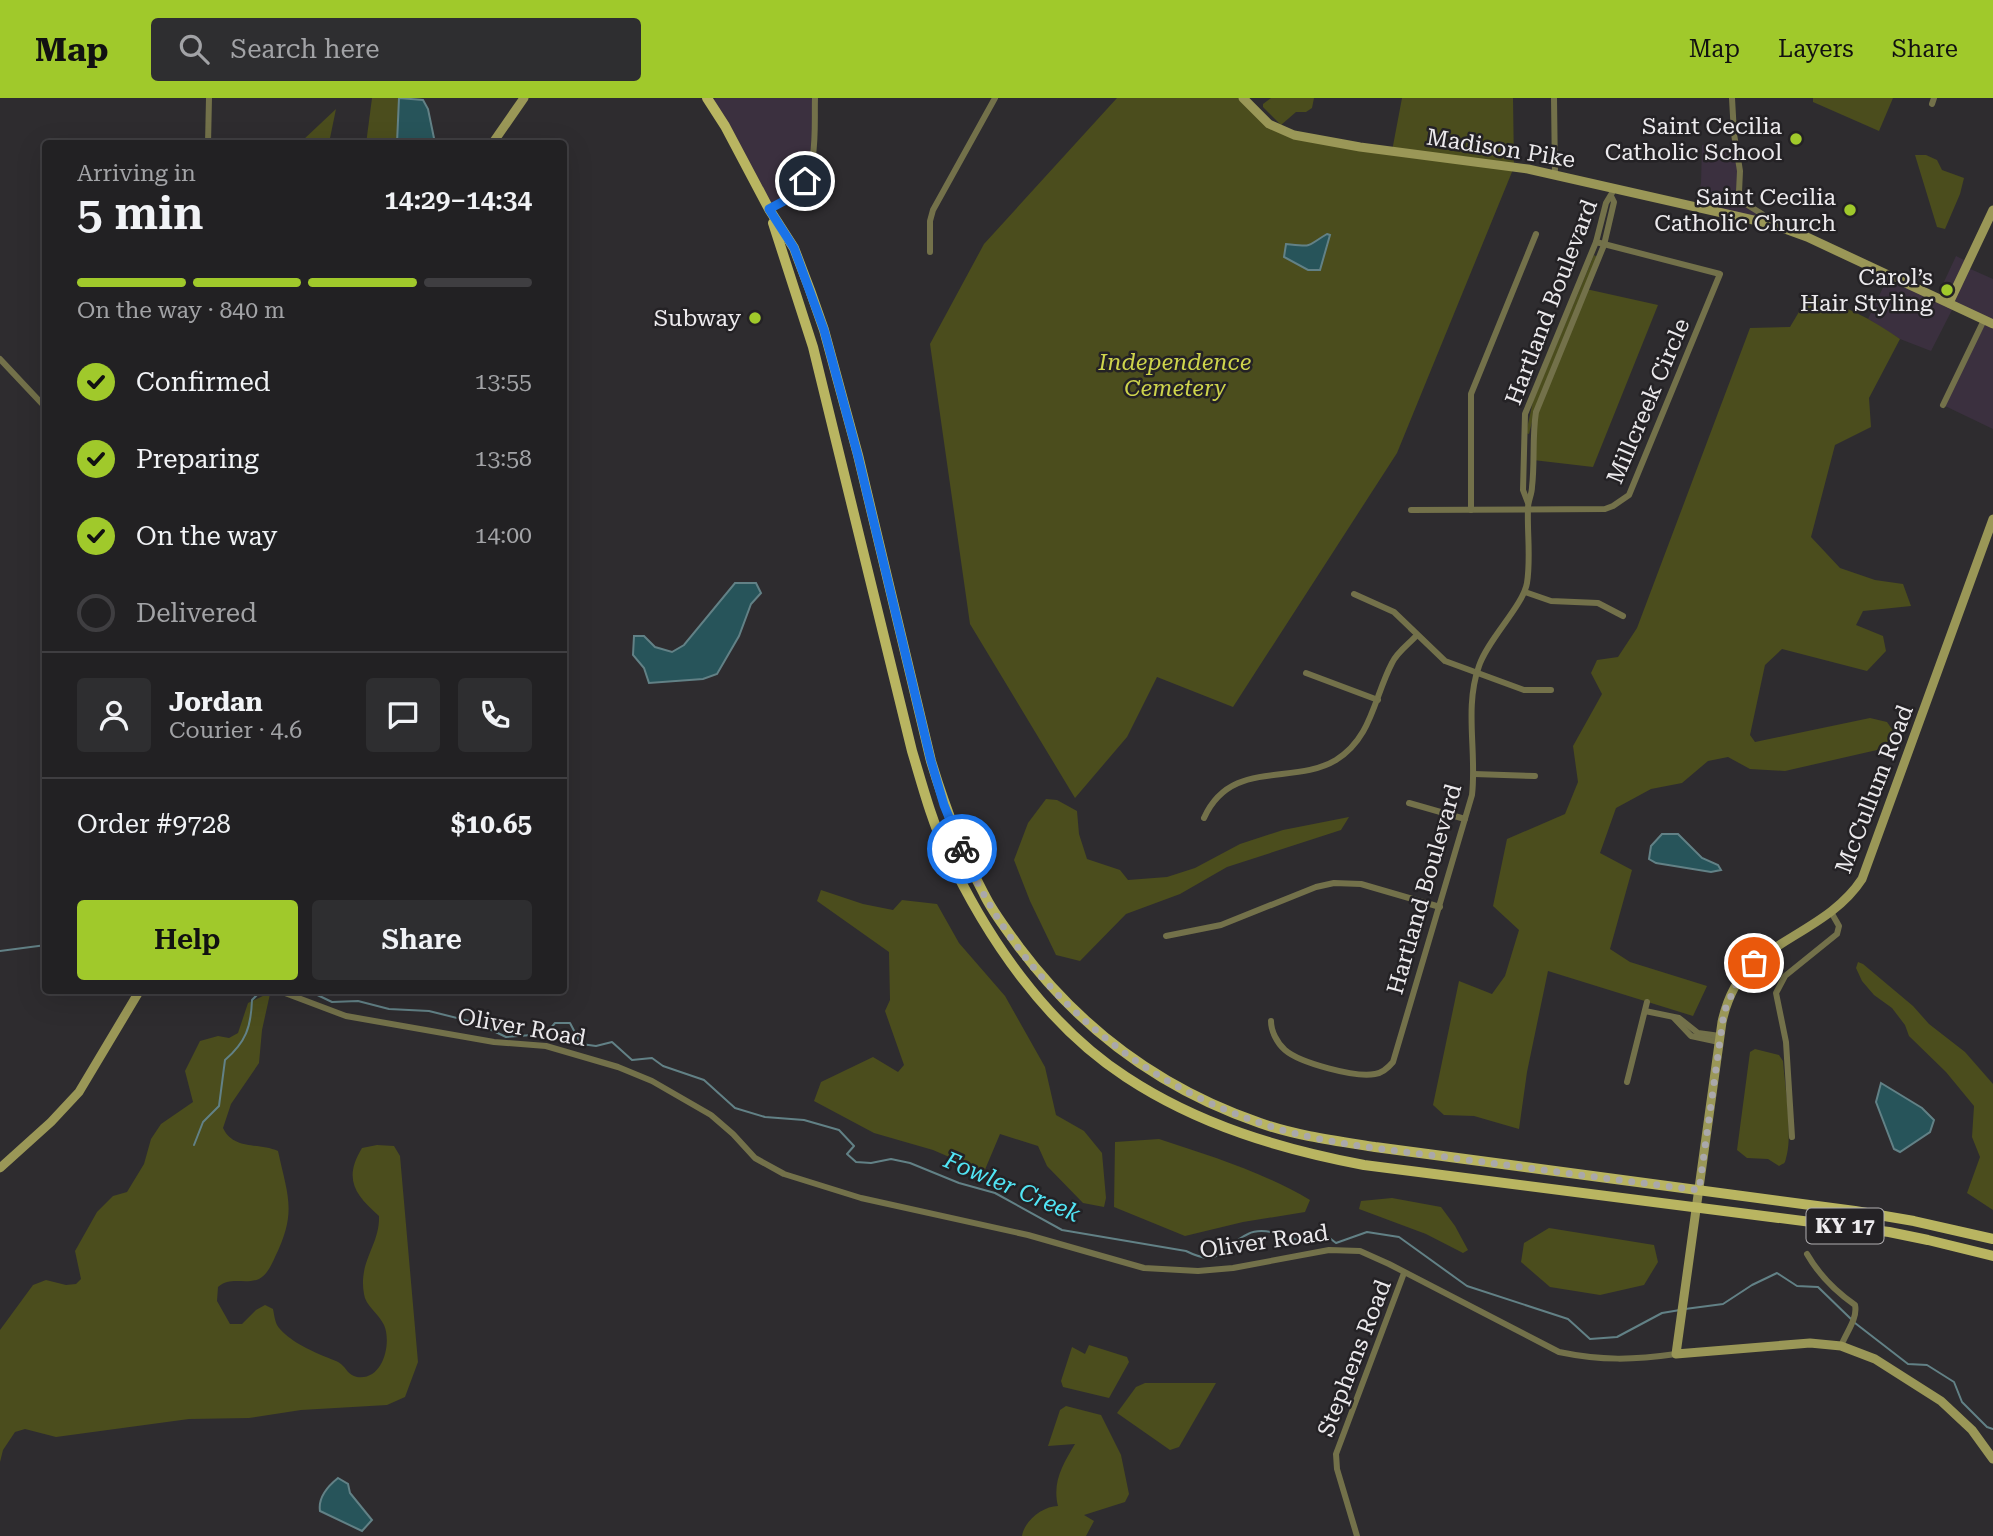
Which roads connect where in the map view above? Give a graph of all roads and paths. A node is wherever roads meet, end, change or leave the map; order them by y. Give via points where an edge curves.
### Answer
1 (209, 98) edge
2 (524, 98) edge
3 (707, 98) edge
4 (815, 98) edge
5 (995, 98) edge
6 (1243, 98) edge
7 (1554, 98) edge
8 (1732, 98) edge
9 (208, 140) edge
10 (495, 140) edge
11 (1555, 175) junction
12 (1612, 192) junction
13 (769, 209) junction
14 (1993, 210) edge
15 (1760, 221) junction
16 (1536, 234) dead end
17 (1596, 242) junction
18 (1604, 245) junction
19 (930, 252) dead end
20 (1949, 303) junction
21 (1988, 322) edge
22 (0, 359) edge
23 (42, 404) edge
24 (1944, 405) dead end
25 (1528, 506) junction
26 (1411, 510) dead end
27 (1471, 510) junction
28 (1993, 519) edge
29 (1525, 592) junction
30 (1354, 594) dead end
31 (1623, 616) dead end
32 (1417, 635) junction
33 (1477, 672) junction
34 (1306, 673) dead end
35 (1551, 690) dead end
36 (1378, 700) junction
37 (1474, 775) junction
38 (1535, 776) dead end
39 (1409, 803) dead end
40 (1203, 818) dead end
41 (1465, 819) junction
42 (1440, 907) junction
43 (1831, 912) junction
44 (1166, 936) dead end
45 (138, 994) edge
46 (288, 994) edge
47 (1647, 1002) dead end
48 (1645, 1011) junction
49 (1271, 1021) dead end
50 (1719, 1039) junction
51 (1627, 1082) dead end
52 (1792, 1137) dead end
53 (0, 1168) edge
54 (1699, 1190) junction
55 (1696, 1206) junction
56 (1993, 1239) edge
57 (1807, 1254) dead end
58 (1993, 1256) edge
59 (1404, 1273) junction
60 (1841, 1346) junction
61 (1676, 1354) junction
62 (1993, 1459) edge
63 (1357, 1536) edge

1 - 9 street
2 - 10 street
3 - 13 main road, KY 17
4 - 13 street via 811,163 805,181 797,194
5 - 19 street via 933,210
6 - 11 street, Madison Pike via 1269,124 1294,135
7 - 11 street
8 - 15 street via 1739,192 1746,204 1762,214
11 - 12 street, Madison Pike
12 - 15 street, Madison Pike
12 - 17 street, Hartland Boulevard
12 - 18 street, Hartland Boulevard
13 - 54 main road, KY 17 via 794,248 824,330 944,805 985,896 1059,997 1129,1058 1165,1080 1260,1123 1375,1147
13 - 55 main road, KY 17 via 813,347 912,751 945,850 992,935 1069,1030 1125,1077 1251,1138 1378,1167
14 - 20 street
15 - 20 street, Madison Pike via 1807,237
16 - 27 street via 1471,394
17 - 18 street, Millcreek Circle
17 - 25 street, Hartland Boulevard via 1525,414 1523,490
18 - 25 street, Hartland Boulevard via 1536,412
18 - 25 street, Millcreek Circle via 1720,274 1629,495 1605,509
20 - 21 street, Madison Pike
21 - 24 street
22 - 23 street
25 - 27 street, Millcreek Circle
25 - 29 street, Hartland Boulevard
26 - 27 street, Millcreek Circle
28 - 43 street, McCullum Road via 1868,869 1851,895
29 - 31 street via 1551,601 1598,603
29 - 33 street, Hartland Boulevard via 1490,642
30 - 32 street via 1394,612
32 - 33 street via 1445,661
32 - 36 street via 1393,660
33 - 35 street via 1524,690
33 - 37 street, Hartland Boulevard via 1471,704
34 - 36 street
36 - 40 street via 1360,738 1336,760 1316,768 1244,780 1212,803
37 - 38 street
37 - 41 street, Hartland Boulevard
39 - 41 street
41 - 42 street, Hartland Boulevard
42 - 44 street via 1361,884 1334,883 1221,925
42 - 49 street, Hartland Boulevard via 1393,1062 1384,1071 1369,1075 1338,1071 1292,1054 1277,1038
43 - 50 street, McCullum Road via 1744,972 1728,999
43 - 52 street via 1839,926 1837,934 1784,976 1776,993 1786,1042
45 - 53 street via 79,1092
46 - 59 street, Oliver Road via 346,1016 494,1042 546,1046 618,1067 719,1120 764,1165 885,1204 1160,1270 1233,1268 1342,1250 1370,1254
47 - 48 street
48 - 50 street via 1679,1018 1698,1033
48 - 51 street
50 - 54 street, McCullum Road
54 - 55 street, McCullum Road
54 - 56 main road, KY 17 via 1855,1211
55 - 58 main road, KY 17 via 1889,1233
55 - 61 street, McCullum Road
57 - 60 street via 1816,1270 1855,1305 1855,1318
59 - 61 street, Oliver Road via 1559,1352 1629,1360
59 - 63 street, Stephens Road via 1336,1454 1336,1469
60 - 61 street, Oliver Road via 1810,1343
60 - 62 street, Oliver Road via 1875,1359 1941,1401 1972,1430

